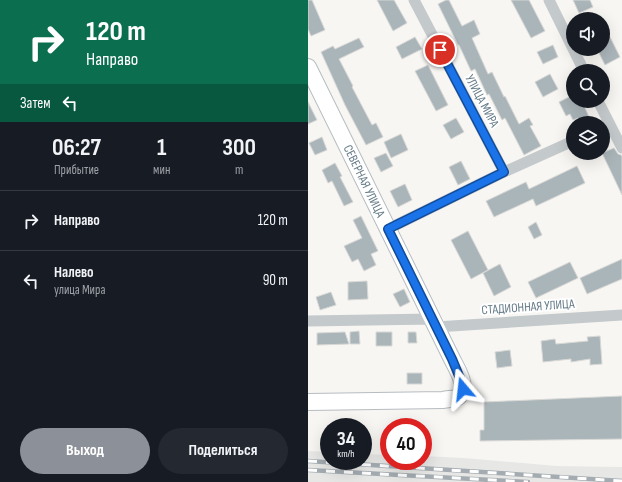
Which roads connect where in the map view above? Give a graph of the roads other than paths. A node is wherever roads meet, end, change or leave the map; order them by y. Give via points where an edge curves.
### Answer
1 (414, 0) edge
2 (549, 0) edge
3 (581, 64) edge
4 (308, 67) edge
5 (610, 132) edge
6 (566, 144) edge
7 (622, 148) edge
8 (504, 172) junction
9 (388, 229) junction
10 (622, 315) edge
11 (308, 321) edge
12 (434, 323) junction
13 (308, 402) edge

1 - 8 street, УЛИЦА МИРА
2 - 3 street
4 - 9 street, СЕВЕРНАЯ УЛИЦА
5 - 7 street
6 - 8 street
8 - 9 street
9 - 12 street, СЕВЕРНАЯ УЛИЦА
10 - 12 street, СТАДИОННАЯ УЛИЦА
11 - 12 street, СТАДИОННАЯ УЛИЦА
12 - 13 street, СЕВЕРНАЯ УЛИЦА via 462,383 461,394 456,398

